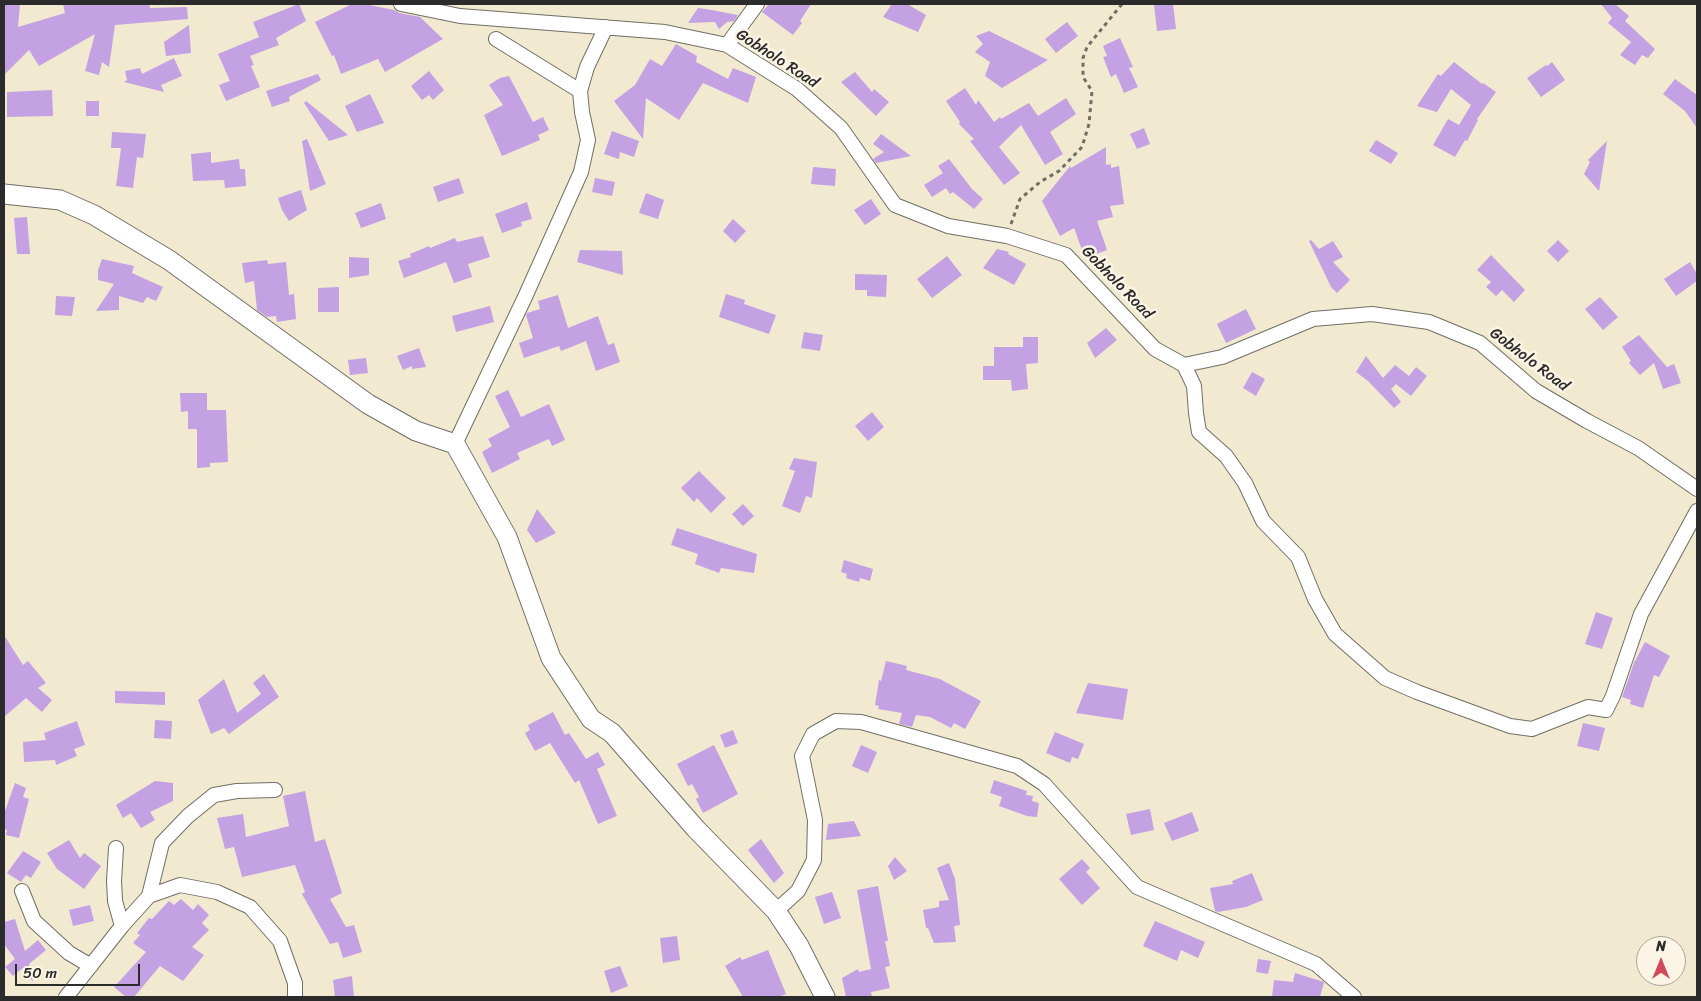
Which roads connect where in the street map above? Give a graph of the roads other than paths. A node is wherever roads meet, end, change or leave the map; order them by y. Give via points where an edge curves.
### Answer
1 (401, 4) edge
2 (757, 4) edge
3 (606, 27) junction
4 (496, 39) dead end
5 (727, 45) junction
6 (580, 91) junction
7 (4, 194) edge
8 (1184, 365) junction
9 (455, 444) junction
10 (1697, 490) edge
11 (1697, 511) edge
12 (275, 790) dead end
13 (116, 848) dead end
14 (22, 891) dead end
15 (149, 896) junction
16 (776, 911) junction
17 (122, 926) junction
18 (90, 966) junction
19 (66, 997) edge
20 (295, 997) edge
21 (825, 997) edge
22 (1354, 997) edge

1 - 3 street, Gobholo Road via 460,16
2 - 5 street
3 - 5 street, Gobholo Road via 665,32
3 - 6 street
4 - 6 street
5 - 8 street, Gobholo Road via 796,89 841,128 895,205 948,226 1007,236 1066,255 1155,349
6 - 9 street via 588,140 581,172
7 - 9 street via 60,200 94,215 169,260 368,404 416,431
8 - 10 street, Gobholo Road via 1222,357 1313,319 1372,314 1429,322 1480,343 1536,391 1638,448
8 - 11 street via 1194,386 1199,432 1226,456 1245,482 1263,521 1298,557 1336,634 1385,678 1510,726 1532,729 1588,707 1606,710 1641,614
9 - 16 street via 507,537 551,658 591,719 612,733 696,829
12 - 15 street via 214,795 188,816 162,843
13 - 17 street via 115,902
14 - 18 street via 34,922 69,953
15 - 17 street
15 - 20 street via 180,885 217,892 250,907 280,941 295,983
16 - 21 street via 799,946
16 - 22 street via 798,891 814,860 815,820 802,756 813,734 836,721 861,722 1017,766 1044,784 1137,887 1316,964
17 - 18 street
18 - 19 street

